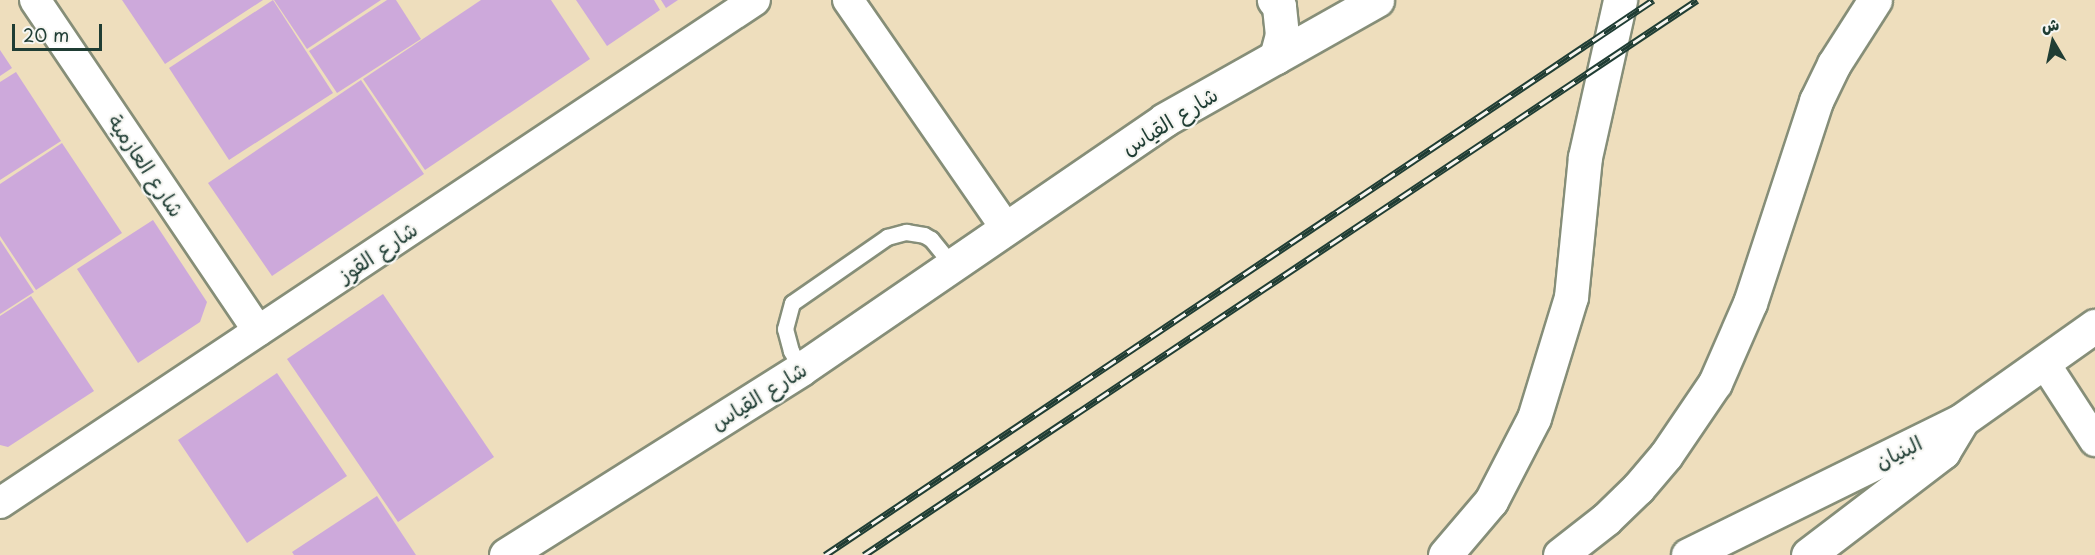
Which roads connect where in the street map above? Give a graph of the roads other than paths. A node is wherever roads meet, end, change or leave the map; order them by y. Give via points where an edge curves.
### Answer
1 (35, 0) edge
2 (755, 0) edge
3 (848, 0) edge
4 (1274, 0) edge
5 (1377, 0) edge
6 (1620, 0) edge
7 (1875, 0) edge
8 (1276, 57) junction
9 (1005, 227) junction
10 (952, 266) junction
11 (2095, 326) edge
12 (258, 331) junction
13 (2045, 364) junction
14 (801, 369) junction
15 (1962, 420) junction
16 (2095, 441) edge
17 (0, 503) edge
18 (506, 555) edge
19 (1445, 555) edge
20 (1560, 555) edge
21 (1688, 555) edge
22 (1808, 555) edge

1 - 12 street, شارع العازمية
2 - 12 street, شارع القوز
3 - 9 street
4 - 8 street via 1279,6 1282,35
5 - 8 street, شارع القياس
6 - 19 street via 1585,157 1571,297 1534,418 1491,501
7 - 20 street via 1816,101 1750,303 1715,383 1666,455 1638,488
8 - 9 street, شارع القياس via 1164,120
9 - 10 street, شارع القياس
10 - 14 street, شارع القياس
10 - 14 lane via 932,239 924,235 906,232 887,237 792,303 785,329
11 - 13 street, البنيان
12 - 17 street, شارع القوز
13 - 15 street, البنيان
13 - 16 street
14 - 18 street, شارع القياس
15 - 21 street, البنيان
15 - 22 street via 1943,452

